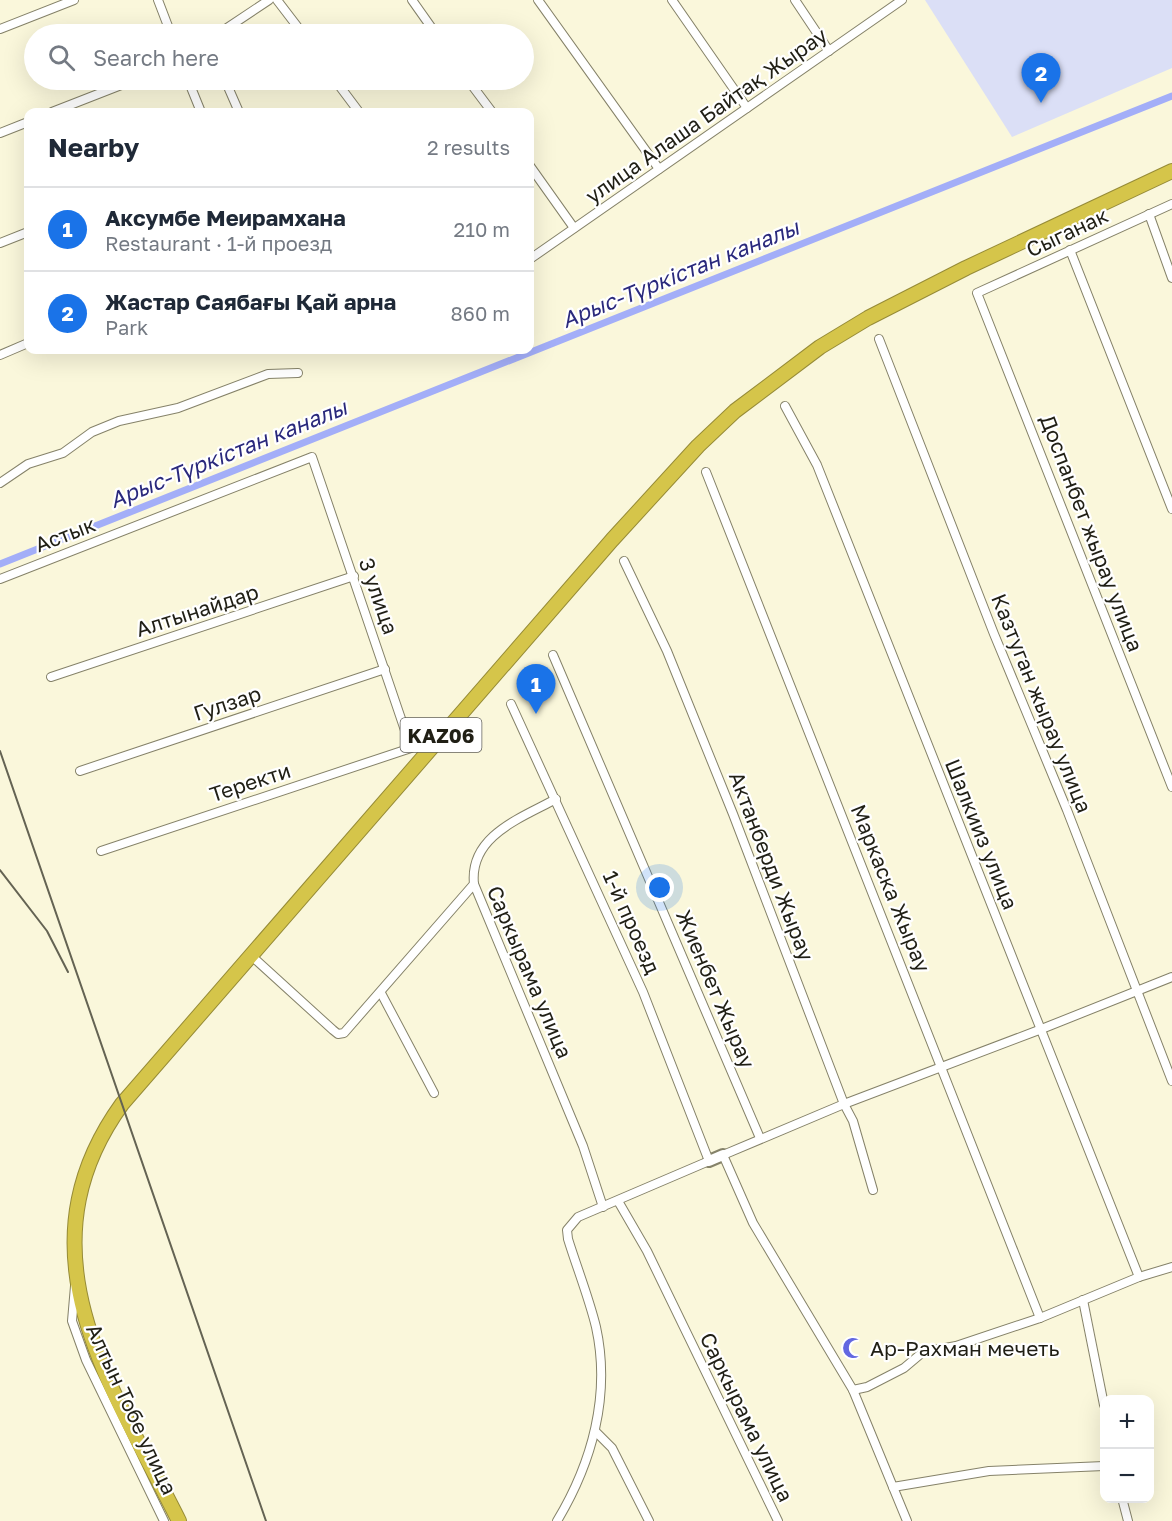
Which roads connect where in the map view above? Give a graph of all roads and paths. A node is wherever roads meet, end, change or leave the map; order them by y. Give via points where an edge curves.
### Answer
1 (74, 0) edge
2 (158, 0) edge
3 (269, 0) edge
4 (278, 0) edge
5 (412, 0) edge
6 (538, 0) edge
7 (672, 0) edge
8 (795, 0) edge
9 (902, 0) edge
10 (167, 24) edge
11 (233, 24) edge
12 (296, 24) edge
13 (429, 24) edge
14 (0, 29) edge
15 (829, 51) junction
16 (108, 90) edge
17 (192, 90) edge
18 (229, 90) edge
19 (342, 90) edge
20 (476, 90) edge
21 (62, 108) edge
22 (199, 108) edge
23 (237, 108) edge
24 (356, 108) edge
25 (489, 108) edge
26 (747, 108) junction
27 (24, 124) edge
28 (0, 133) edge
29 (659, 169) junction
30 (1172, 171) edge
31 (534, 172) edge
32 (1172, 180) edge
33 (1172, 204) edge
34 (1149, 214) junction
35 (574, 228) junction
36 (24, 234) edge
37 (0, 243) edge
38 (1070, 250) junction
39 (534, 256) edge
40 (1172, 278) edge
41 (977, 292) joint
42 (879, 339) dead end
43 (24, 345) edge
44 (0, 355) edge
45 (298, 373) dead end
46 (785, 406) dead end
47 (312, 457) joint
48 (706, 472) dead end
49 (0, 483) edge
50 (1170, 498) edge
51 (1172, 509) edge
52 (624, 561) dead end
53 (354, 576) junction
54 (0, 579) edge
55 (553, 655) dead end
56 (385, 669) junction
57 (51, 677) dead end
58 (511, 704) dead end
59 (411, 748) joint
60 (80, 771) dead end
61 (1172, 787) edge
62 (556, 799) junction
63 (101, 851) dead end
64 (474, 884) junction
65 (256, 960) junction
66 (1172, 976) edge
67 (1135, 991) junction
68 (381, 993) junction
69 (1039, 1030) junction
70 (942, 1068) junction
71 (1172, 1081) edge
72 (434, 1093) dead end
73 (843, 1104) junction
74 (760, 1138) junction
75 (723, 1155) junction
76 (709, 1161) junction
77 (873, 1190) dead end
78 (618, 1201) junction
79 (603, 1207) junction
80 (1172, 1267) edge
81 (76, 1275) junction
82 (1139, 1277) junction
83 (1083, 1300) junction
84 (1040, 1318) junction
85 (853, 1390) junction
86 (1102, 1395) edge
87 (595, 1431) junction
88 (1100, 1467) edge
89 (893, 1487) junction
90 (1123, 1503) edge
91 (164, 1521) edge
92 (179, 1521) edge
93 (189, 1521) edge
94 (557, 1521) edge
95 (649, 1521) edge
96 (778, 1521) edge
97 (907, 1521) edge
98 (1128, 1521) edge

1 - 14 street
2 - 10 street
3 - 11 street
4 - 12 street
5 - 13 street
6 - 29 street
7 - 26 street
8 - 15 street
9 - 15 street, улица Алаша Байтақ Жырау
15 - 26 street, улица Алаша Байтақ Жырау
16 - 21 street
17 - 22 street
18 - 23 street
19 - 24 street
20 - 25 street
26 - 29 street, улица Алаша Байтақ Жырау
27 - 28 street
29 - 35 street, улица Алаша Байтақ Жырау
30 - 81 highway, KАZ06 via 966,268 820,346 698,446 596,557 122,1104 98,1145 85,1180 75,1233
31 - 35 street
32 - 65 highway, KАZ06 via 872,326 825,354 741,418 656,502
33 - 34 street, Сыганак
34 - 38 street, Сыганак
34 - 40 street
35 - 39 street, улица Алаша Байтақ Жырау
36 - 37 street
38 - 41 street, Сыганак
38 - 50 street
41 - 61 street, Доспанбет жырау улица
42 - 67 street, Казтуган жырау улица
43 - 44 street
45 - 49 street via 268,374 178,408 119,421 92,432 63,453 28,464
46 - 69 street, Шалкииз улица via 817,465
47 - 53 street, 3 улица
47 - 54 street, Астык
48 - 70 street, Маркаска Жырау
50 - 51 street
52 - 73 street, Актанберди Жырау via 667,651 733,814
53 - 56 street, 3 улица
53 - 57 street, Алтынайдар
55 - 74 street, Жиенбет Жырау
56 - 59 street, 3 улица
56 - 60 street, Гулзар
58 - 62 street, 1-й проезд
59 - 63 street, Теректи
62 - 64 street via 498,831 475,859
62 - 76 street, 1-й проезд via 643,992
64 - 68 street, Саркырама улица
64 - 79 street, Саркырама улица via 583,1146
65 - 68 street, Саркырама улица via 338,1034 344,1033
65 - 93 highway, KАZ06 via 125,1113 102,1156 87,1209 84,1262 94,1322 110,1364
66 - 67 street
67 - 69 street
67 - 71 street, Казтуган жырау улица
68 - 72 street
69 - 70 street
69 - 82 street, Шалкииз улица
70 - 73 street
70 - 84 street, Маркаска Жырау
73 - 74 street
73 - 77 street, Актанберди Жырау via 853,1121
74 - 75 street
75 - 76 street
75 - 85 street via 753,1222
76 - 78 street
78 - 79 street
78 - 96 street, Саркырама улица
79 - 87 street via 578,1217 567,1230 596,1328 601,1375
80 - 82 street
81 - 91 street, Алтын Тобе улица via 72,1321 86,1360
81 - 92 highway, KАZ06 via 83,1316 102,1368
82 - 83 street
83 - 84 street
83 - 86 street
84 - 85 street via 956,1346 923,1352 904,1368
85 - 89 street
87 - 94 street via 588,1460
87 - 95 street via 612,1448
88 - 89 street via 989,1471
89 - 97 street
90 - 98 street

